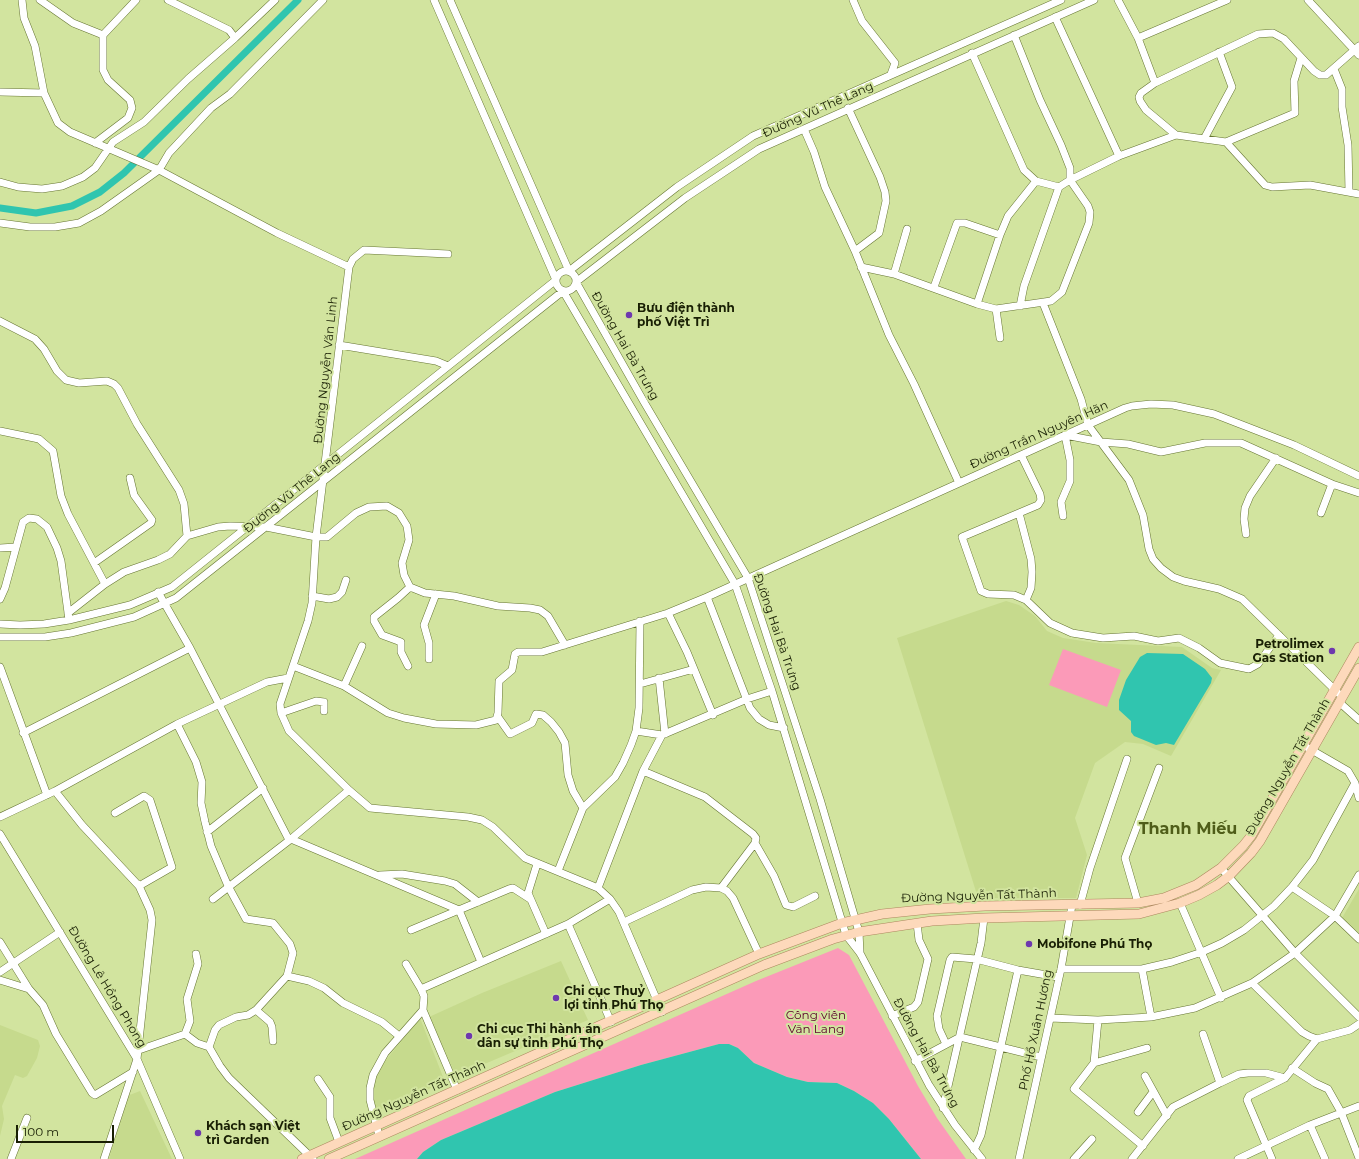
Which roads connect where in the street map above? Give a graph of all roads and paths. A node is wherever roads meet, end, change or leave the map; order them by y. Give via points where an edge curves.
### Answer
1 (22, 0) edge
2 (136, 0) edge
3 (168, 0) edge
4 (275, 0) edge
5 (323, 0) edge
6 (434, 0) edge
7 (450, 0) edge
8 (853, 0) edge
9 (1060, 0) edge
10 (1094, 0) edge
11 (1118, 0) edge
12 (1227, 0) edge
13 (1308, 0) edge
14 (43, 1) edge
15 (1056, 17) junction
16 (103, 35) junction
17 (1014, 35) junction
18 (235, 38) junction
19 (1138, 38) junction
20 (1358, 50) edge
21 (1219, 52) junction
22 (972, 53) junction
23 (1301, 58) junction
24 (1334, 69) junction
25 (891, 74) junction
26 (1155, 83) junction
27 (0, 92) edge
28 (44, 94) junction
29 (848, 108) junction
30 (804, 129) junction
31 (1176, 135) junction
32 (748, 139) junction
33 (1204, 139) junction
34 (1226, 142) junction
35 (95, 143) junction
36 (111, 150) junction
37 (756, 151) junction
38 (1119, 156) junction
39 (155, 168) junction
40 (1070, 180) junction
41 (0, 182) edge
42 (1036, 182) junction
43 (1059, 187) junction
44 (1349, 192) junction
45 (1359, 194) edge
46 (0, 223) edge
47 (907, 229) dead end
48 (1000, 235) junction
49 (855, 251) junction
50 (448, 254) dead end
51 (349, 267) junction
52 (860, 267) junction
53 (569, 271) junction
54 (894, 274) junction
55 (556, 280) junction
56 (576, 282) junction
57 (934, 287) junction
58 (563, 291) junction
59 (1043, 303) junction
60 (977, 304) junction
61 (1020, 306) junction
62 (996, 309) junction
63 (2, 323) edge
64 (1000, 338) dead end
65 (339, 345) junction
66 (448, 366) junction
67 (1088, 425) junction
68 (0, 431) edge
69 (1065, 435) junction
70 (1101, 442) junction
71 (1021, 455) junction
72 (1276, 458) junction
73 (326, 463) junction
74 (1359, 476) edge
75 (130, 478) dead end
76 (324, 482) junction
77 (959, 482) junction
78 (1332, 484) junction
79 (1359, 493) edge
80 (1019, 513) junction
81 (1321, 513) dead end
82 (1063, 516) dead end
83 (247, 526) junction
84 (266, 527) junction
85 (1246, 534) dead end
86 (187, 536) junction
87 (316, 537) junction
88 (0, 548) edge
89 (16, 548) junction
90 (94, 563) junction
91 (748, 578) junction
92 (346, 580) dead end
93 (105, 584) junction
94 (735, 584) junction
95 (410, 587) junction
96 (158, 592) junction
97 (436, 594) junction
98 (312, 596) junction
99 (707, 597) junction
100 (0, 599) edge
101 (1026, 600) junction
102 (164, 604) junction
103 (668, 612) junction
104 (69, 617) junction
105 (640, 621) junction
106 (0, 624) edge
107 (1279, 635) junction
108 (0, 637) edge
109 (565, 645) junction
110 (362, 646) dead end
111 (1359, 646) edge
112 (190, 648) junction
113 (429, 660) dead end
114 (293, 666) junction
115 (408, 666) dead end
116 (0, 667) edge
117 (1359, 668) edge
118 (694, 669) junction
119 (288, 678) junction
120 (660, 678) junction
121 (640, 684) junction
122 (344, 686) junction
123 (1334, 690) junction
124 (772, 691) junction
125 (747, 699) junction
126 (1341, 699) junction
127 (219, 704) junction
128 (324, 711) dead end
129 (281, 713) junction
130 (713, 715) junction
131 (498, 717) junction
132 (1359, 720) edge
133 (177, 724) junction
134 (784, 728) junction
135 (636, 731) junction
136 (23, 733) junction
137 (664, 735) junction
138 (1303, 745) junction
139 (1312, 750) junction
140 (1127, 759) dead end
141 (1159, 768) dead end
142 (643, 771) junction
143 (1355, 783) junction
144 (263, 788) junction
145 (349, 790) junction
146 (55, 791) junction
147 (47, 795) junction
148 (1359, 798) edge
149 (583, 808) junction
150 (115, 813) dead end
151 (0, 818) edge
152 (207, 832) junction
153 (0, 834) edge
154 (290, 840) junction
155 (755, 843) junction
156 (537, 864) junction
157 (1221, 868) junction
158 (558, 872) junction
159 (378, 876) junction
160 (1229, 876) junction
161 (1359, 876) edge
162 (139, 886) junction
163 (228, 886) junction
164 (1292, 887) junction
165 (598, 888) junction
166 (721, 888) junction
167 (815, 896) dead end
168 (213, 899) dead end
169 (530, 899) junction
170 (610, 899) junction
171 (478, 902) junction
172 (1138, 903) junction
173 (1180, 903) junction
174 (1076, 905) junction
175 (459, 910) junction
176 (1071, 916) junction
177 (1262, 916) junction
178 (1335, 916) junction
179 (984, 918) junction
180 (856, 919) junction
181 (624, 922) junction
182 (842, 923) junction
183 (917, 923) junction
184 (568, 924) junction
185 (411, 930) dead end
186 (60, 932) junction
187 (859, 932) junction
188 (546, 934) junction
189 (846, 935) junction
190 (1359, 939) edge
191 (0, 942) edge
192 (1202, 952) junction
193 (860, 953) junction
194 (1296, 953) junction
195 (196, 954) dead end
196 (759, 954) junction
197 (976, 959) junction
198 (481, 962) junction
199 (13, 964) junction
200 (406, 964) dead end
201 (1061, 968) junction
202 (1142, 969) junction
203 (1018, 970) junction
204 (0, 972) edge
205 (287, 976) junction
206 (1058, 977) junction
207 (0, 980) edge
208 (1252, 984) junction
209 (421, 989) junction
210 (29, 990) junction
211 (1221, 998) junction
212 (657, 1001) junction
213 (256, 1010) junction
214 (423, 1010) junction
215 (662, 1012) junction
216 (892, 1016) junction
217 (1151, 1017) junction
218 (1359, 1017) edge
219 (1050, 1018) junction
220 (1098, 1020) junction
221 (611, 1022) junction
222 (1359, 1024) edge
223 (185, 1034) junction
224 (1203, 1034) dead end
225 (399, 1036) junction
226 (960, 1037) junction
227 (1317, 1039) junction
228 (273, 1041) dead end
229 (946, 1044) junction
230 (1001, 1046) junction
231 (209, 1047) junction
232 (1147, 1048) dead end
233 (138, 1050) junction
234 (1042, 1057) junction
235 (137, 1059) junction
236 (915, 1061) junction
237 (1094, 1063) junction
238 (1292, 1068) junction
239 (133, 1072) junction
240 (1144, 1076) dead end
241 (1285, 1078) junction
242 (318, 1079) dead end
243 (1220, 1083) junction
244 (457, 1090) junction
245 (1153, 1092) junction
246 (1359, 1106) edge
247 (943, 1108) junction
248 (1138, 1112) dead end
249 (1341, 1112) junction
250 (1167, 1116) junction
251 (27, 1118) dead end
252 (1310, 1125) junction
253 (376, 1126) junction
254 (380, 1136) junction
255 (1092, 1139) dead end
256 (339, 1142) junction
257 (1143, 1146) junction
258 (1266, 1146) junction
259 (974, 1150) junction
260 (309, 1158) edge
261 (1359, 1158) edge
262 (11, 1159) edge
263 (104, 1159) edge
264 (180, 1159) edge
265 (329, 1159) edge
266 (982, 1159) edge
267 (1019, 1159) edge
268 (1074, 1159) edge
269 (1132, 1159) edge
270 (1238, 1159) edge
271 (1272, 1159) edge
272 (1325, 1159) edge

1 - 28 street via 24,18 35,46
2 - 16 street
3 - 18 street via 229,30
4 - 18 street
5 - 39 street via 230,94 212,108
6 - 55 street
7 - 53 street
8 - 25 street via 862,21 895,63
9 - 25 street, Đường Vũ Thê Lang
10 - 15 street, Đường Vũ Thê Lang
11 - 19 street
12 - 19 street
13 - 20 street
14 - 16 street via 73,23
15 - 17 street, Đường Vũ Thê Lang
15 - 38 street
16 - 35 street via 103,70 108,80 130,100 132,108 128,118
17 - 22 street, Đường Vũ Thê Lang
17 - 40 street via 1064,151 1070,168
18 - 36 street via 136,129 120,137
19 - 26 street
20 - 24 street
21 - 23 street via 1258,34 1273,33 1284,39
21 - 26 street
21 - 33 street via 1232,87
22 - 29 street, Đường Vũ Thê Lang
22 - 42 street via 1024,170
23 - 24 street via 1320,75 1326,75
23 - 34 street via 1294,81 1295,113
24 - 44 street via 1342,89 1348,145
25 - 32 street, Đường Vũ Thê Lang
26 - 31 street via 1141,93 1140,101 1146,110
27 - 28 street
28 - 35 street via 58,123 70,132
29 - 30 street, Đường Vũ Thê Lang
29 - 49 street via 880,177 886,201 879,233
30 - 37 street, Đường Vũ Thê Lang
30 - 49 street via 825,187
31 - 33 street
31 - 38 street
32 - 37 street
32 - 53 street, Đường Vũ Thê Lang via 677,187
33 - 34 street
34 - 44 street via 1265,185 1310,185
35 - 36 street
36 - 39 street
36 - 41 street via 83,177 62,186 18,187
37 - 56 street, Đường Vũ Thê Lang via 685,198
38 - 40 street
39 - 46 street via 101,211 78,223 55,227
39 - 51 street via 277,233
40 - 43 street
40 - 59 street via 1088,206 1089,223 1062,292 1051,301
42 - 43 street
42 - 48 street via 1014,206
43 - 61 street via 1024,286
44 - 45 street
47 - 54 street
48 - 57 street via 957,222
48 - 60 street
49 - 52 street
50 - 51 street via 364,250
51 - 65 street, Đường Nguyễn Văn Linh
52 - 54 street
52 - 77 street
53 - 55 street via 560,273
53 - 56 street via 575,275
54 - 57 street
55 - 58 street
55 - 66 street, Đường Vũ Thê Lang
56 - 58 street via 572,290
56 - 91 street, Đường Hai Bà Trưng
57 - 60 street
58 - 76 street, Đường Vũ Thê Lang
58 - 94 street, Đường Hai Bà Trưng
59 - 61 street
59 - 67 street via 1082,399
60 - 62 street
61 - 62 street
62 - 64 street
63 - 86 street via 35,339 66,380 79,383 107,381 118,388 137,424 179,490 184,504
65 - 66 street via 436,361
65 - 73 street, Đường Nguyễn Văn Linh
66 - 73 street, Đường Vũ Thê Lang
67 - 69 street, Đường Trần Nguyên Hãn
67 - 70 street
67 - 74 street, Đường Trần Nguyên Hãn via 1132,406 1183,406 1266,433
68 - 90 street via 39,439 53,451 61,496
69 - 70 street
69 - 71 street, Đường Trần Nguyên Hãn
69 - 82 street via 1070,474 1068,489 1061,502
70 - 72 street via 1128,444 1161,452 1205,443 1234,442 1248,445
70 - 107 street via 1129,480 1143,514 1149,549 1161,568 1184,581 1219,589 1242,599
71 - 77 street, Đường Trần Nguyên Hãn
71 - 80 street via 1041,500 1038,505
72 - 78 street
72 - 85 street via 1250,496 1245,508
73 - 76 street, Đường Nguyễn Văn Linh
73 - 83 street, Đường Vũ Thê Lang
75 - 90 street via 134,495 151,516 151,523
76 - 84 street, Đường Vũ Thê Lang
76 - 87 street, Đường Nguyễn Văn Linh
77 - 91 street, Đường Trần Nguyên Hãn
78 - 79 street
78 - 81 street
80 - 101 street via 1032,566 1031,588
80 - 101 street via 962,537 981,590 988,594 1014,595
83 - 84 street
83 - 86 street via 218,528
83 - 96 street, Đường Vũ Thê Lang via 172,587
84 - 87 street
84 - 102 street, Đường Vũ Thê Lang via 176,598
86 - 93 street via 170,554 124,572
87 - 95 street via 332,534 356,513 369,507 387,506 400,513 407,526 409,540 402,563
87 - 98 street, Đường Nguyễn Văn Linh
88 - 89 street
89 - 100 street
89 - 104 street via 23,522 29,518 37,519 47,527 61,561
90 - 93 street
91 - 94 street, Đường Trần Nguyên Hãn
91 - 180 street, Đường Hai Bà Trưng via 788,694
92 - 98 street via 342,592 337,597 329,599
93 - 104 street
94 - 99 street, Đường Trần Nguyên Hãn
94 - 124 street, Đường Hai Bà Trưng
95 - 97 street
95 - 115 street via 374,617 382,635 401,642 401,652
96 - 102 street
96 - 104 street, Đường Vũ Thê Lang via 130,605
97 - 109 street via 498,606 540,610 548,616
97 - 113 street via 424,625 429,643
98 - 114 street, Đường Nguyễn Văn Linh via 308,621
99 - 103 street, Đường Trần Nguyên Hãn
99 - 125 street
101 - 107 street via 1050,623 1072,633 1102,638 1134,636 1158,641 1179,638 1196,646 1220,663 1249,669 1258,664
102 - 108 street, Đường Vũ Thê Lang via 134,617 71,633 45,637
102 - 112 street
103 - 105 street, Đường Trần Nguyên Hãn
103 - 118 street
104 - 106 street, Đường Vũ Thê Lang via 44,624
105 - 109 street, Đường Trần Nguyên Hãn
105 - 121 street
107 - 123 street
109 - 131 street, Đường Trần Nguyên Hãn via 542,652 525,651 515,654 512,670 499,681
110 - 122 street
111 - 123 main road, Đường Nguyễn Tất Thành
112 - 127 street
112 - 136 street
114 - 119 street, Đường Nguyễn Văn Linh
114 - 122 street
116 - 136 street
117 - 126 main road, Đường Nguyễn Tất Thành
118 - 120 street
118 - 130 street
119 - 127 street via 267,682
119 - 129 street, Đường Nguyễn Văn Linh via 280,704
120 - 121 street
120 - 137 street
121 - 135 street
122 - 131 street via 388,713 404,718 436,724 476,725 496,720
123 - 126 street
123 - 138 main road, Đường Nguyễn Tất Thành
124 - 125 street
124 - 134 street, Đường Hai Bà Trưng
125 - 130 street
125 - 134 street via 750,708 759,719 769,725
126 - 132 street
126 - 139 main road, Đường Nguyễn Tất Thành
127 - 133 street
127 - 144 street
128 - 129 street via 324,702 316,701
129 - 145 street via 289,731
130 - 137 street
131 - 149 street via 510,734 532,723 536,714 543,715 551,722 565,743 568,775 573,791
133 - 146 street
133 - 152 street via 196,762 202,782 201,802
134 - 182 street, Đường Hai Bà Trưng
135 - 137 street
135 - 149 street via 615,777
136 - 147 street
137 - 142 street
138 - 139 street
138 - 157 main road, Đường Nguyễn Tất Thành via 1256,828 1243,846
139 - 143 street via 1348,771
139 - 160 main road, Đường Nguyễn Tất Thành via 1260,841
140 - 174 street, Phố Hồ Xuân Hương
141 - 172 street via 1125,858
142 - 155 street via 705,797 753,834 756,838
142 - 165 street
143 - 148 street
143 - 164 street via 1313,860
144 - 152 street
144 - 154 street
145 - 154 street
145 - 156 street via 370,808 378,810 482,820 493,827 525,858
146 - 147 street
146 - 162 street via 82,825
147 - 151 street
149 - 158 street
150 - 162 street via 144,796 150,800 172,867
152 - 163 street
153 - 186 street, Đường Lê Hồng Phong
154 - 159 street
154 - 163 street
155 - 166 street
155 - 167 street via 774,876 786,905 792,907
156 - 158 street
156 - 169 street via 529,887
157 - 160 street
157 - 172 main road, Đường Nguyễn Tất Thành via 1205,880 1177,894
158 - 165 street
159 - 171 street via 402,874 445,881 455,884
159 - 175 street
160 - 173 main road, Đường Nguyễn Tất Thành via 1209,890
160 - 177 street
161 - 178 street
162 - 233 street via 152,920
163 - 168 street
163 - 205 street via 246,919 273,922 290,944 293,953
164 - 177 street
164 - 178 street
165 - 170 street
166 - 181 street via 706,887 692,890
166 - 196 street via 733,898
169 - 171 street via 513,888
169 - 188 street
170 - 181 street
170 - 184 street
171 - 175 street
172 - 174 main road, Đường Nguyễn Tất Thành
173 - 176 main road, Đường Nguyễn Tất Thành via 1139,914
173 - 192 street
174 - 176 street, Phố Hồ Xuân Hương
174 - 180 main road, Đường Nguyễn Tất Thành via 930,908
175 - 185 street
175 - 198 street
176 - 179 main road, Đường Nguyễn Tất Thành
176 - 201 street, Phố Hồ Xuân Hương
177 - 192 street via 1222,944
177 - 194 street
178 - 190 street
178 - 194 street
179 - 183 main road, Đường Nguyễn Tất Thành
179 - 197 street
180 - 182 main road, Đường Nguyễn Tất Thành
180 - 187 street, Đường Hai Bà Trưng
181 - 212 street
182 - 189 street, Đường Hai Bà Trưng
182 - 196 main road, Đường Nguyễn Tất Thành
183 - 187 main road, Đường Nguyễn Tất Thành
183 - 216 street via 919,940 928,959 918,1002 914,1007
184 - 188 street
184 - 221 street
186 - 199 street
186 - 235 street, Đường Lê Hồng Phong
187 - 189 main road, Đường Nguyễn Tất Thành
187 - 193 street, Đường Hai Bà Trưng
188 - 198 street
189 - 193 street, Đường Hai Bà Trưng
189 - 215 main road, Đường Nguyễn Tất Thành via 764,965
191 - 199 street
192 - 202 street
192 - 211 street
193 - 216 street, Đường Hai Bà Trưng
194 - 208 street
194 - 218 street
195 - 223 street via 198,964 187,999 190,1021
196 - 212 main road, Đường Nguyễn Tất Thành
197 - 203 street
197 - 226 street
197 - 229 street via 957,956 950,960 937,1016 939,1029
198 - 209 street
199 - 204 street
199 - 210 street
200 - 209 street
201 - 202 street
201 - 206 street, Phố Hồ Xuân Hương
202 - 217 street
203 - 206 street
203 - 230 street
205 - 213 street
205 - 225 street via 309,981 324,988 343,1003 382,1022
206 - 219 street, Phố Hồ Xuân Hương
207 - 210 street
208 - 211 street
208 - 227 street via 1302,1032
209 - 214 street via 424,996
210 - 239 street via 43,1005 56,1034 92,1093 95,1095
211 - 217 street via 1195,1008
212 - 215 street
212 - 221 main road, Đường Nguyễn Tất Thành
213 - 228 street via 270,1022
213 - 231 street via 219,1025
214 - 225 street
214 - 244 street
215 - 254 main road, Đường Nguyễn Tất Thành
216 - 236 street, Đường Hai Bà Trưng
217 - 220 street
219 - 220 street
219 - 234 street, Phố Hồ Xuân Hương
220 - 237 street
221 - 244 main road, Đường Nguyễn Tất Thành
222 - 227 street via 1350,1030
223 - 231 street via 197,1043
223 - 233 street
224 - 243 street
225 - 253 street via 378,1065 372,1081 370,1100
226 - 229 street
226 - 230 street
226 - 247 street
227 - 238 street
229 - 236 street
230 - 234 street
230 - 259 street via 980,1141
231 - 260 street via 229,1078
232 - 237 street
233 - 235 street
234 - 267 street, Phố Hồ Xuân Hương
235 - 239 street
235 - 264 street, Đường Lê Hồng Phong
236 - 247 street, Đường Hai Bà Trưng
237 - 257 street via 1074,1087 1075,1092
238 - 241 street
238 - 249 street via 1328,1089
239 - 263 street
240 - 245 street
241 - 243 street via 1248,1073 1238,1074
241 - 258 street via 1249,1096 1247,1100
242 - 256 street via 330,1097 330,1118
243 - 250 street via 1173,1107
244 - 253 main road, Đường Nguyễn Tất Thành
245 - 248 street
245 - 250 street
246 - 249 street
247 - 259 street, Đường Hai Bà Trưng
249 - 252 street
249 - 261 street
250 - 257 street
251 - 262 street
252 - 258 street
252 - 272 street
253 - 254 street
253 - 256 main road, Đường Nguyễn Tất Thành
254 - 265 main road, Đường Nguyễn Tất Thành
255 - 268 street
256 - 260 main road, Đường Nguyễn Tất Thành
257 - 269 street
258 - 270 street
258 - 271 street
259 - 266 street, Đường Hai Bà Trưng

